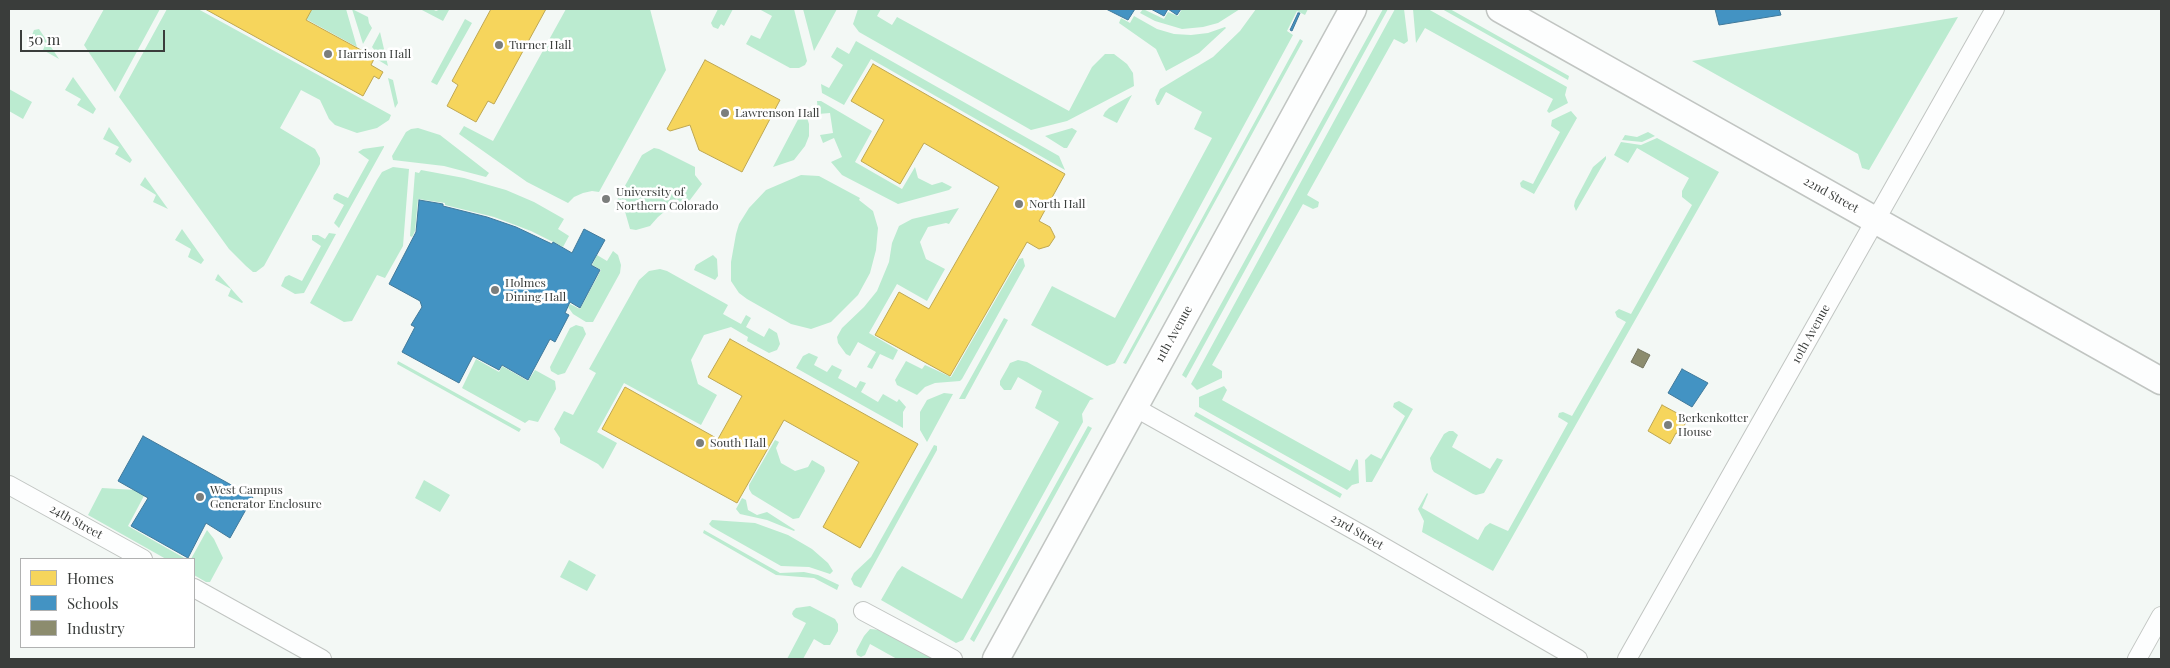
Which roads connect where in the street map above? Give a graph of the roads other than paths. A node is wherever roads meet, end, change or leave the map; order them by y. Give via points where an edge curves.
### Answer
1 (1353, 9) edge
2 (1500, 9) edge
3 (1995, 9) edge
4 (1876, 220) junction
5 (2161, 381) edge
6 (1134, 407) junction
7 (9, 485) edge
8 (141, 558) edge
9 (195, 589) edge
10 (863, 610) dead end
11 (2161, 616) edge
12 (322, 659) edge
13 (953, 659) edge
14 (996, 659) edge
15 (1578, 659) edge
16 (1627, 659) edge
17 (2137, 659) edge

1 - 6 street, 11th Avenue
2 - 4 street, 22nd Street
3 - 4 street, 10th Avenue
4 - 5 street, 22nd Street
4 - 16 street, 10th Avenue
6 - 14 street, 11th Avenue
6 - 15 street, 23rd Street
7 - 8 street, 24th Street
9 - 12 street
10 - 13 street
11 - 17 street

